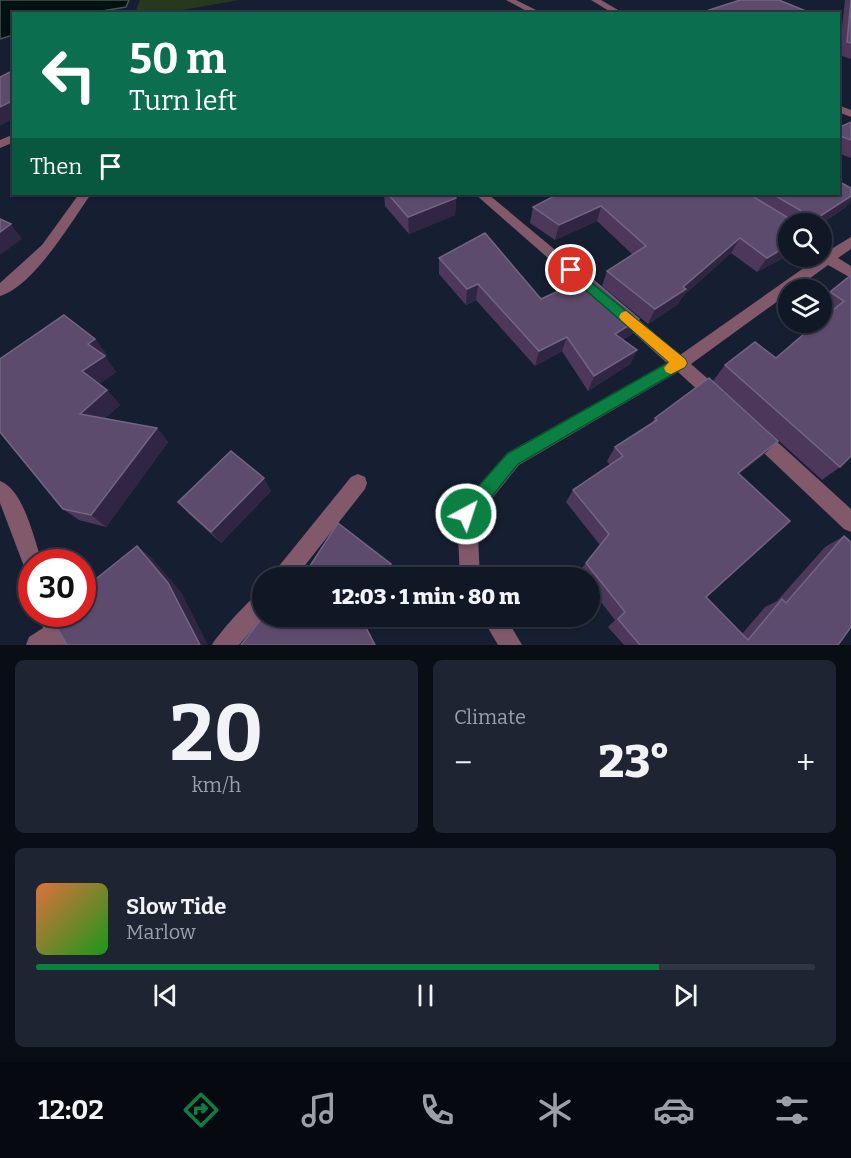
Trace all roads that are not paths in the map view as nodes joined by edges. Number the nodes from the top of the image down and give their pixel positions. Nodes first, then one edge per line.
1 (510, 0) edge
2 (595, 0) edge
3 (536, 12) edge
4 (617, 12) edge
5 (84, 195) edge
6 (482, 195) edge
7 (851, 242) edge
8 (832, 252) edge
9 (832, 261) edge
10 (810, 267) edge
11 (851, 273) edge
12 (0, 291) edge
13 (680, 363) junction
14 (731, 411) edge
15 (748, 427) edge
16 (358, 483) dead end
17 (0, 490) edge
18 (851, 522) edge
19 (27, 549) edge
20 (291, 567) edge
21 (469, 567) edge
22 (252, 615) edge
23 (499, 627) edge
24 (54, 630) edge
25 (37, 645) edge
26 (223, 645) edge
27 (511, 645) edge

1 - 3 street
2 - 4 street
5 - 12 street
6 - 13 street
7 - 8 street
9 - 11 street
10 - 13 street
13 - 14 street
13 - 21 street
15 - 18 street
16 - 20 street
17 - 19 street
22 - 26 street
23 - 27 street
24 - 25 street

